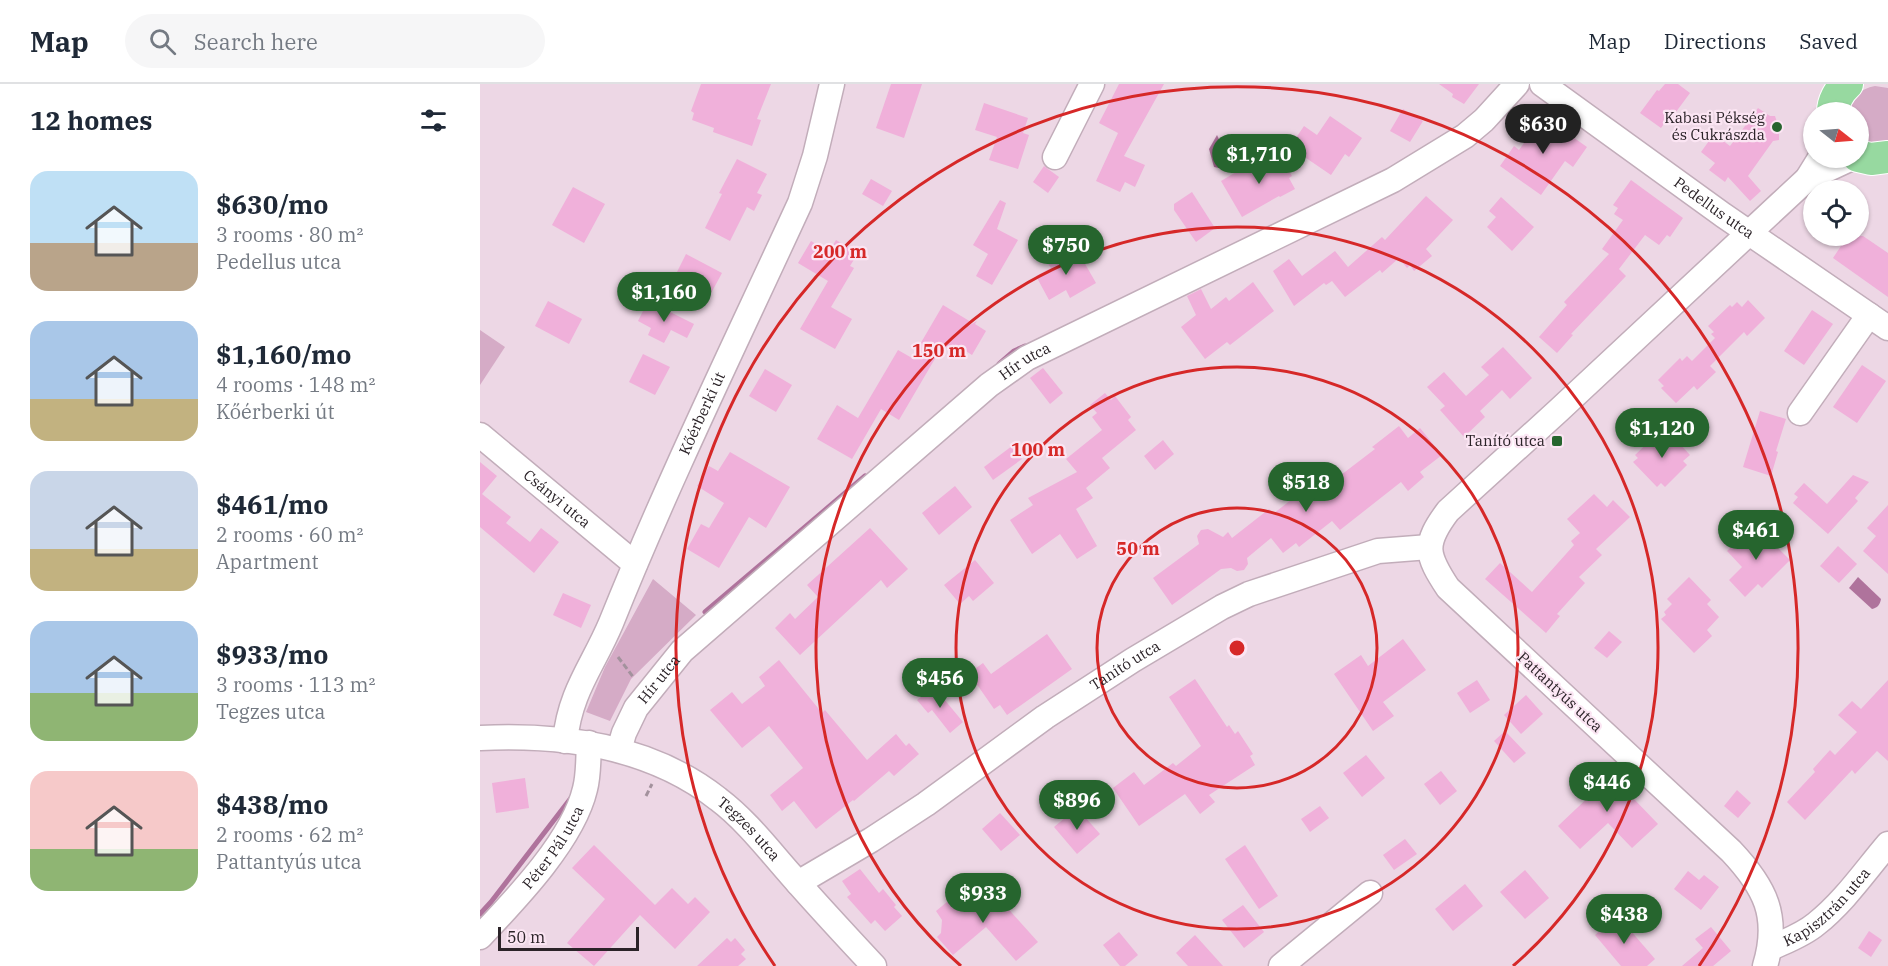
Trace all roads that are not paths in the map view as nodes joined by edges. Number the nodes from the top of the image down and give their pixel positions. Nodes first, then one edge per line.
1 (832, 84) edge
2 (1092, 84) edge
3 (1516, 84) edge
4 (1542, 84) edge
5 (1055, 157) dead end
6 (1888, 157) edge
7 (1869, 159) edge
8 (1814, 168) edge
9 (1831, 168) edge
10 (1807, 179) junction
11 (1779, 205) junction
12 (1723, 215) junction
13 (1750, 233) junction
14 (1878, 322) edge
15 (1800, 413) dead end
16 (480, 435) edge
17 (1429, 547) junction
18 (635, 564) junction
19 (480, 738) edge
20 (565, 741) junction
21 (589, 743) junction
22 (619, 750) junction
23 (1888, 844) edge
24 (798, 883) junction
25 (1370, 893) dead end
26 (480, 937) edge
27 (1768, 957) edge
28 (874, 966) edge
29 (1281, 966) edge

1 - 18 street, Kőérberki út
2 - 5 street
3 - 22 street, Hír utca
4 - 12 street, Pedellus utca
6 - 7 main road
8 - 10 street
9 - 10 street
10 - 11 street
11 - 12 street
11 - 13 street
12 - 13 street, Pedellus utca
13 - 14 street, Pedellus utca
13 - 17 street
14 - 15 street
16 - 18 street, Csányi utca
17 - 24 street, Tanító utca
17 - 27 street, Pattantyús utca
18 - 20 street, Kőérberki út
19 - 20 street, Tegzes utca
20 - 21 street, Tegzes utca
21 - 22 street, Tegzes utca
21 - 26 street, Péter Pál utca
22 - 24 street, Tegzes utca
23 - 27 street, Kapisztrán utca
24 - 28 street, Tegzes utca
25 - 29 street

